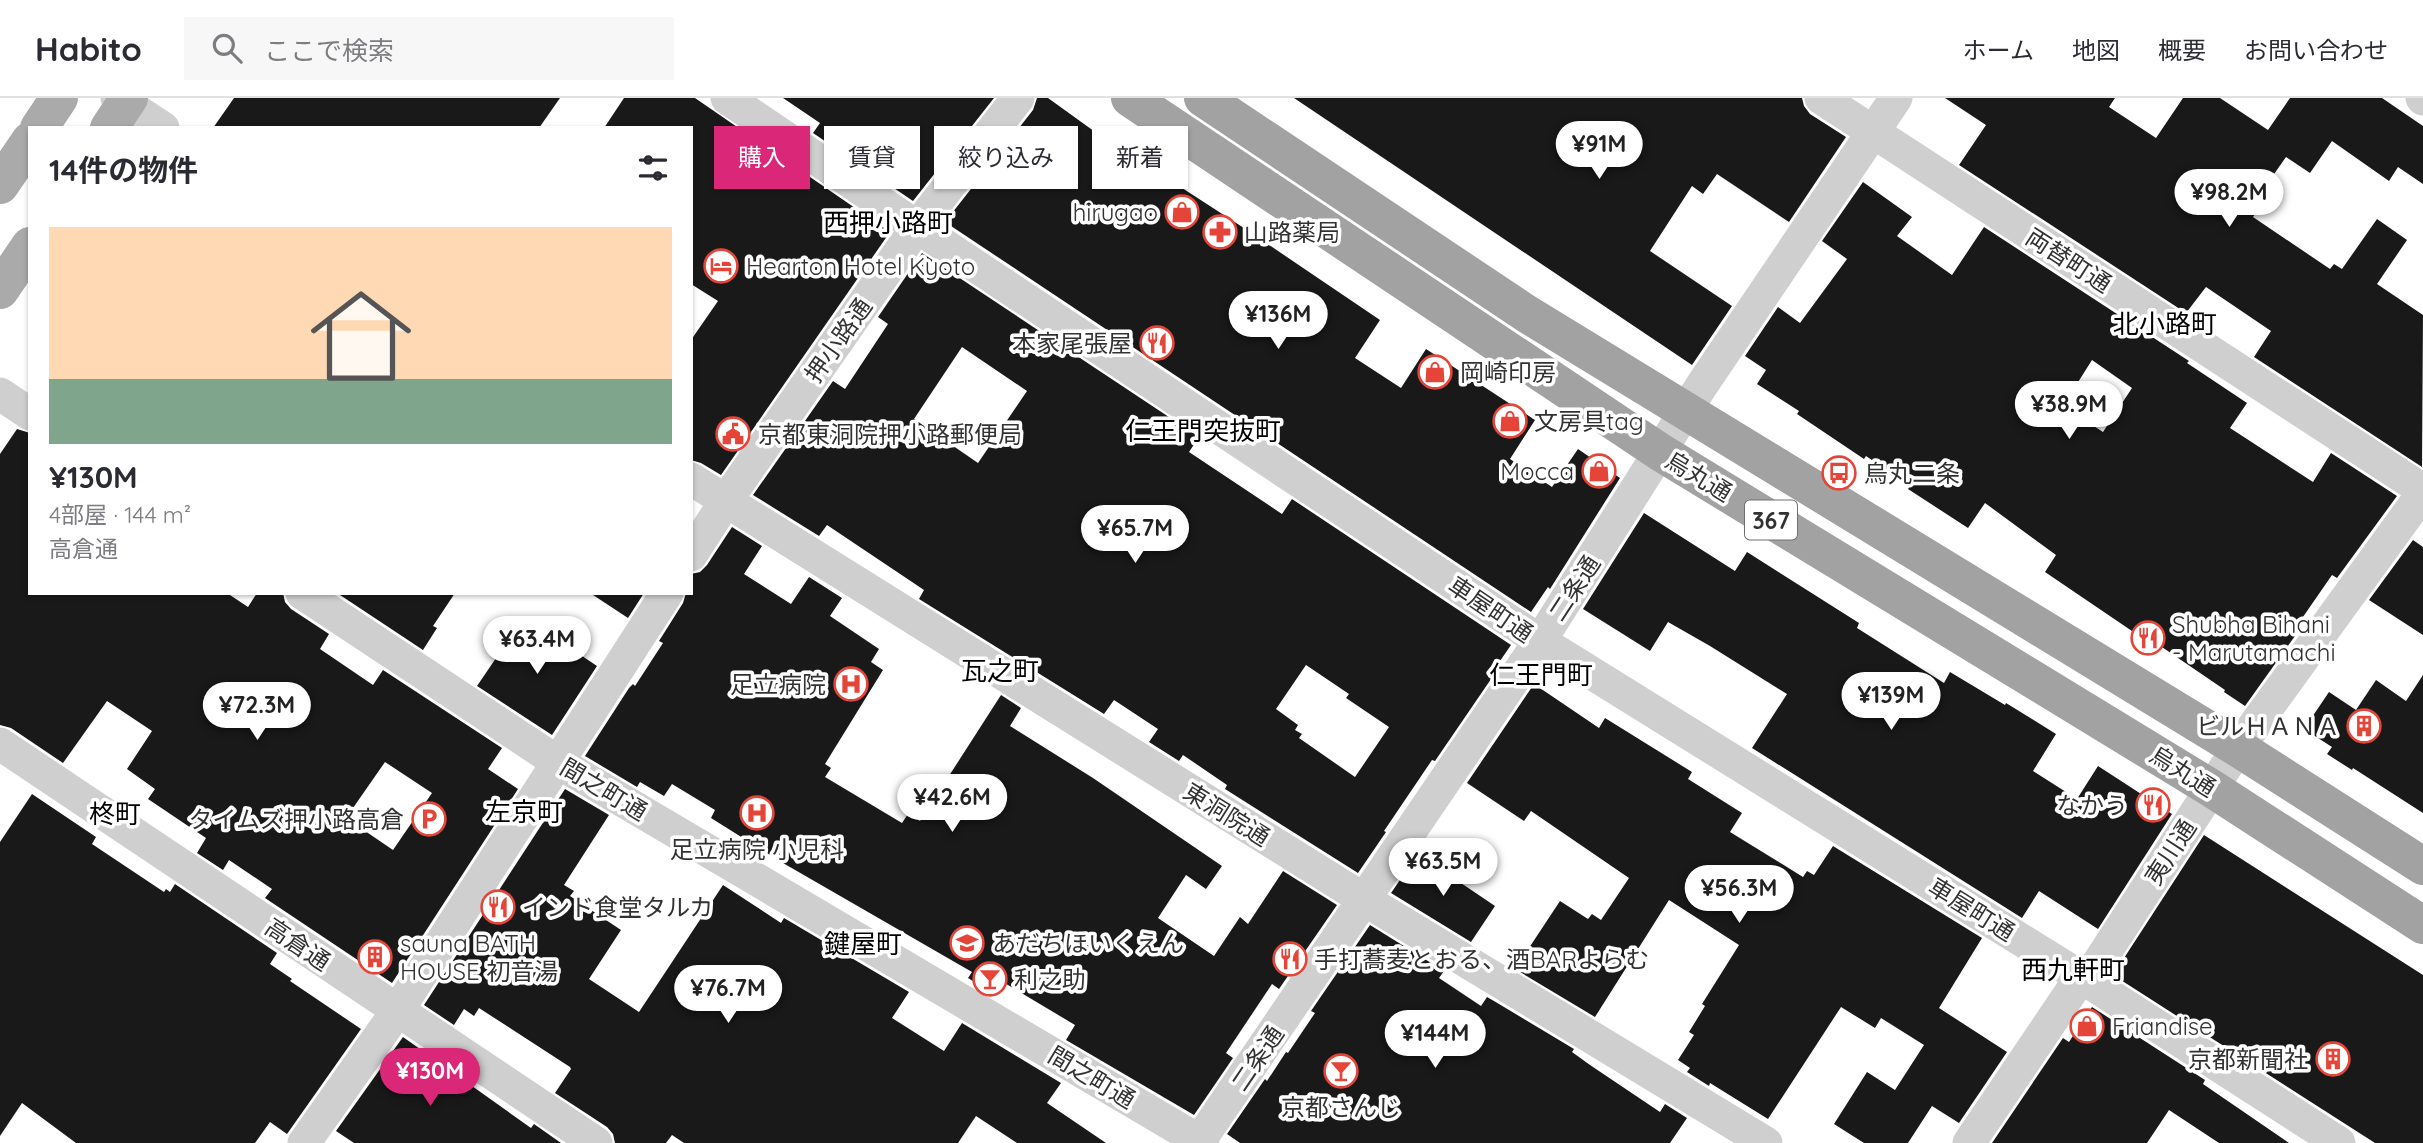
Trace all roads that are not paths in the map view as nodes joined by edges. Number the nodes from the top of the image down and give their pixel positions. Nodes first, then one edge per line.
1 (59, 98) edge
2 (727, 98) edge
3 (1018, 98) edge
4 (1130, 98) edge
5 (1203, 98) edge
6 (1821, 98) edge
7 (1896, 98) edge
8 (120, 107) edge
9 (40, 126) edge
10 (159, 126) edge
11 (1873, 134) junction
12 (28, 144) edge
13 (0, 185) edge
14 (917, 228) junction
15 (28, 249) edge
16 (0, 290) edge
17 (0, 394) edge
18 (1686, 410) junction
19 (28, 413) edge
20 (1660, 452) junction
21 (693, 480) edge
22 (2423, 492) edge
23 (725, 502) junction
24 (693, 552) edge
25 (305, 595) edge
26 (666, 595) edge
27 (1540, 641) junction
28 (0, 744) edge
29 (2238, 748) junction
30 (559, 763) junction
31 (2211, 788) junction
32 (2423, 866) edge
33 (1365, 900) junction
34 (2423, 925) edge
35 (2081, 977) junction
36 (398, 1010) junction
37 (1200, 1142) edge
38 (304, 1143) edge
39 (596, 1143) edge
40 (1766, 1143) edge
41 (1969, 1143) edge
42 (2339, 1143) edge

1 - 9 main road
2 - 14 street, 車屋町通
3 - 14 street, 押小路通
4 - 20 highway, 烏丸通 / 367
5 - 18 highway, 烏丸通 / 367
6 - 11 street, 両替町通
7 - 11 street, 二条通
8 - 10 street
11 - 18 street, 二条通
11 - 22 street, 両替町通
12 - 13 main road
14 - 23 street, 押小路通
14 - 27 street, 車屋町通
15 - 16 main road
17 - 19 street
18 - 20 street, 二条通
18 - 29 highway, 烏丸通 / 367
20 - 27 street, 二条通
20 - 31 highway, 烏丸通 / 367
21 - 23 street, 東洞院通
22 - 29 street, 夷川通
23 - 24 street, 押小路通
23 - 33 street, 東洞院通
25 - 30 street, 間之町通
26 - 30 street
27 - 33 street, 二条通
27 - 35 street, 車屋町通
28 - 36 street, 高倉通
29 - 31 street, 夷川通
29 - 32 highway, 烏丸通 / 367
30 - 36 street
30 - 37 street, 間之町通
31 - 34 highway, 烏丸通 / 367
31 - 35 street, 夷川通
33 - 37 street, 二条通
33 - 40 street, 東洞院通
35 - 41 street, 夷川通
35 - 42 street, 車屋町通
36 - 38 street
36 - 39 street, 高倉通

